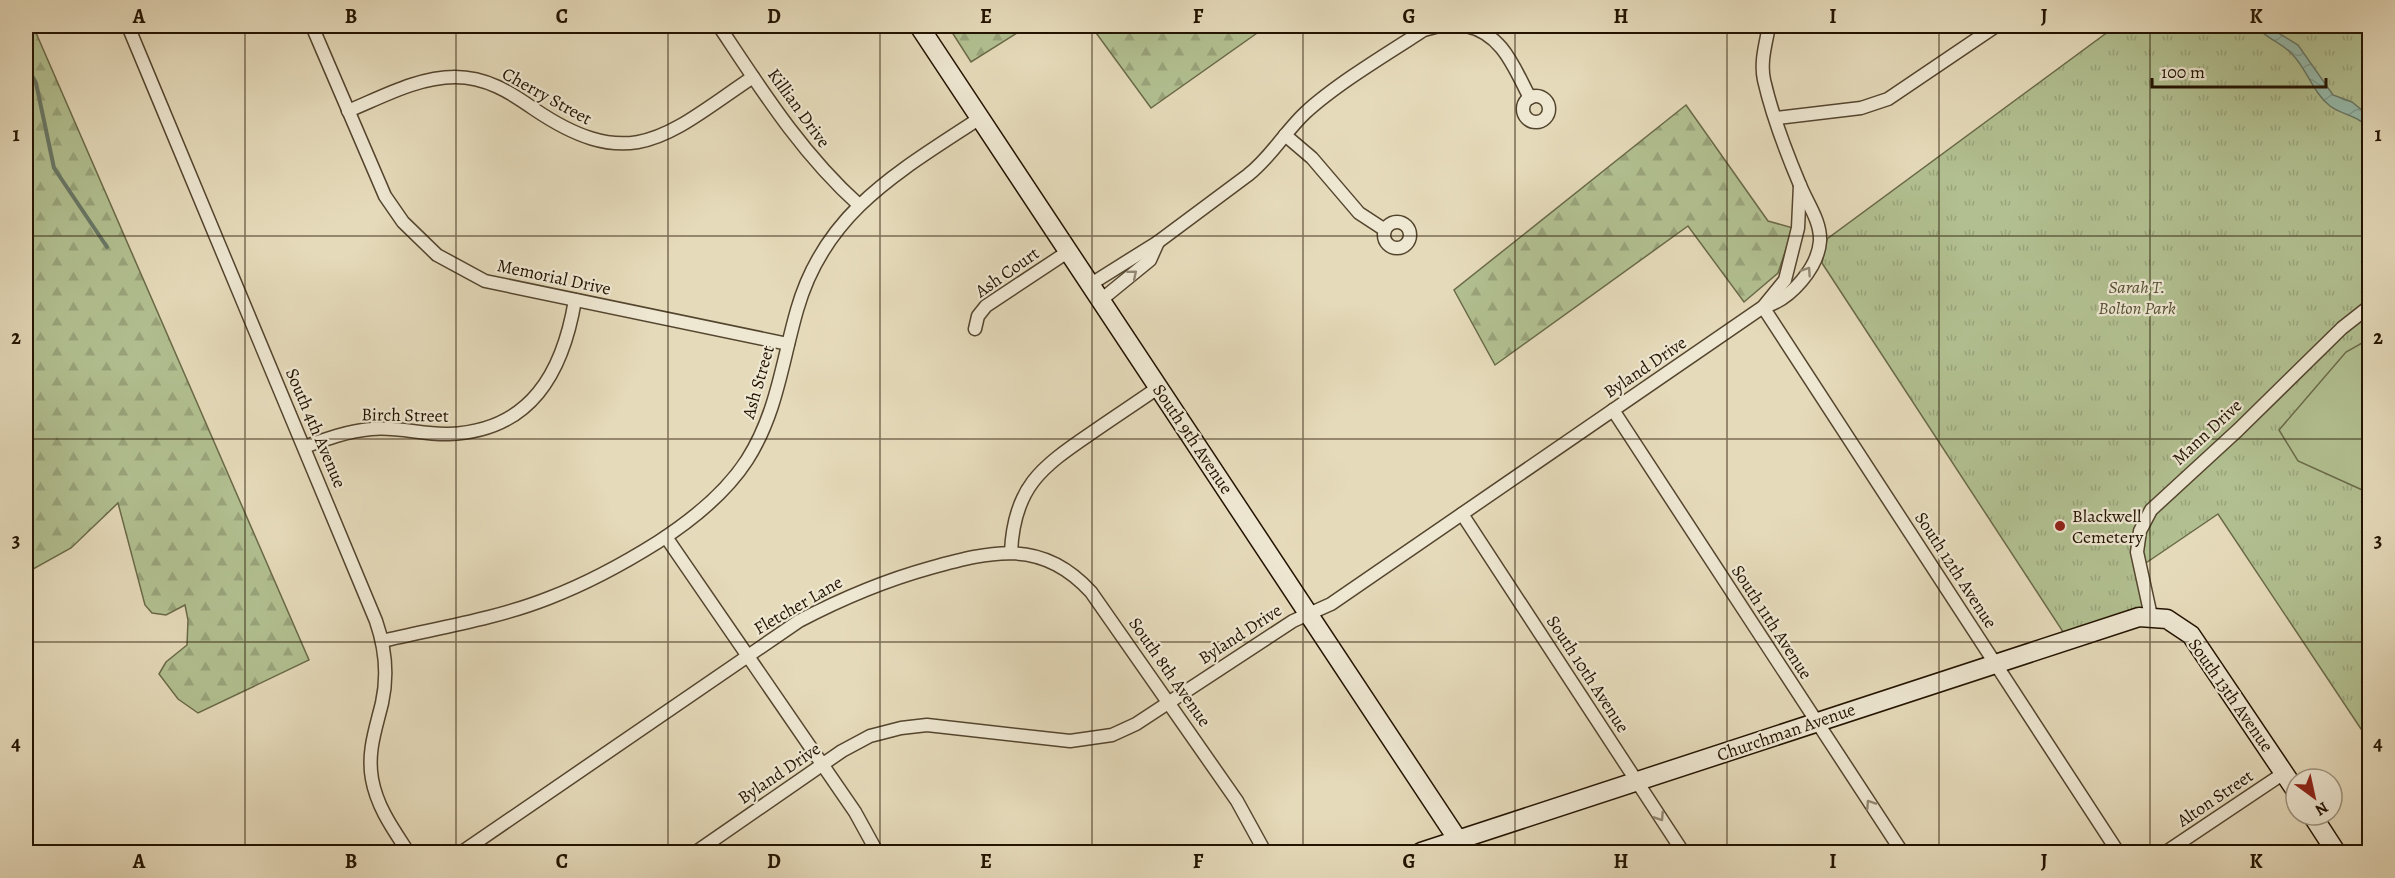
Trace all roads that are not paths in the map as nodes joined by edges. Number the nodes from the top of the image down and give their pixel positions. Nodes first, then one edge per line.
1 (128, 26) edge
2 (312, 26) edge
3 (719, 26) edge
4 (919, 26) edge
5 (1439, 26) edge
6 (1466, 26) edge
7 (1700, 26) edge
8 (1709, 26) edge
9 (1769, 26) edge
10 (1996, 26) edge
11 (753, 77) junction
12 (1530, 98) dead end
13 (348, 111) junction
14 (980, 118) junction
15 (1777, 118) junction
16 (1285, 135) junction
17 (1800, 185) junction
18 (859, 205) junction
19 (1385, 230) dead end
20 (1158, 242) junction
21 (1069, 251) junction
22 (1091, 284) junction
23 (575, 300) junction
24 (1101, 300) junction
25 (2370, 306) edge
26 (1763, 307) junction
27 (975, 329) dead end
28 (788, 344) junction
29 (1159, 387) junction
30 (1613, 410) junction
31 (304, 447) junction
32 (1462, 514) junction
33 (666, 537) junction
34 (1011, 552) junction
35 (1309, 614) junction
36 (2151, 616) junction
37 (382, 641) junction
38 (748, 655) junction
39 (1994, 663) junction
40 (1169, 703) junction
41 (1816, 721) junction
42 (823, 764) junction
43 (2284, 773) joint
44 (1637, 782) junction
45 (2320, 827) edge
46 (1462, 846) edge
47 (408, 852) edge
48 (462, 852) edge
49 (696, 852) edge
50 (877, 852) edge
51 (1265, 852) edge
52 (1421, 852) edge
53 (1683, 852) edge
54 (1902, 852) edge
55 (2118, 852) edge
56 (2166, 852) edge
57 (2336, 852) edge

1 - 31 street, South 4th Avenue
2 - 13 street, Memorial Drive
3 - 11 street, Killian Drive
4 - 14 street, South 9th Avenue
5 - 16 street
6 - 12 street
7 - 8 street
9 - 15 street
10 - 15 street
11 - 13 street, Cherry Street
11 - 18 street, Killian Drive
13 - 23 street, Memorial Drive
14 - 18 street, Ash Street
14 - 21 street, South 9th Avenue
15 - 17 street
16 - 19 street
16 - 20 street
17 - 26 street
26 -> 17 street
18 - 28 street, Ash Street
20 - 22 street
24 -> 20 street
21 - 22 street, South 9th Avenue
21 - 27 street, Ash Court
22 - 24 street, South 9th Avenue
23 - 28 street, Memorial Drive
23 - 31 street, Birch Street
24 - 29 street, South 9th Avenue
25 - 36 street, Mann Drive
26 - 30 street, Byland Drive
26 - 39 street, South 12th Avenue
28 - 33 street, Ash Street
29 - 34 street
29 - 35 street, South 9th Avenue
30 - 32 street, Byland Drive
30 - 41 street, South 11th Avenue
31 - 37 street, South 4th Avenue
32 - 35 street, Byland Drive
32 - 44 street, South 10th Avenue
33 - 37 street, Ash Street
33 - 38 street
34 - 38 street, Fletcher Lane
34 - 40 street, South 8th Avenue
35 - 40 street, Byland Drive
35 - 46 street, South 9th Avenue
36 - 39 street, Churchman Avenue
36 - 43 street, South 13th Avenue
37 - 47 street, South 4th Avenue
38 - 42 street
38 - 48 street, Fletcher Lane
39 - 41 street, Churchman Avenue
39 - 55 street, South 12th Avenue
40 - 42 street, Byland Drive
40 - 51 street, South 8th Avenue
41 - 44 street, Churchman Avenue
54 -> 41 street, South 11th Avenue
42 - 49 street, Byland Drive
42 - 50 street
43 - 56 street, Alton Street
44 - 46 street, Churchman Avenue
44 -> 53 street, South 10th Avenue
45 - 57 street
46 - 52 street, Churchman Avenue

